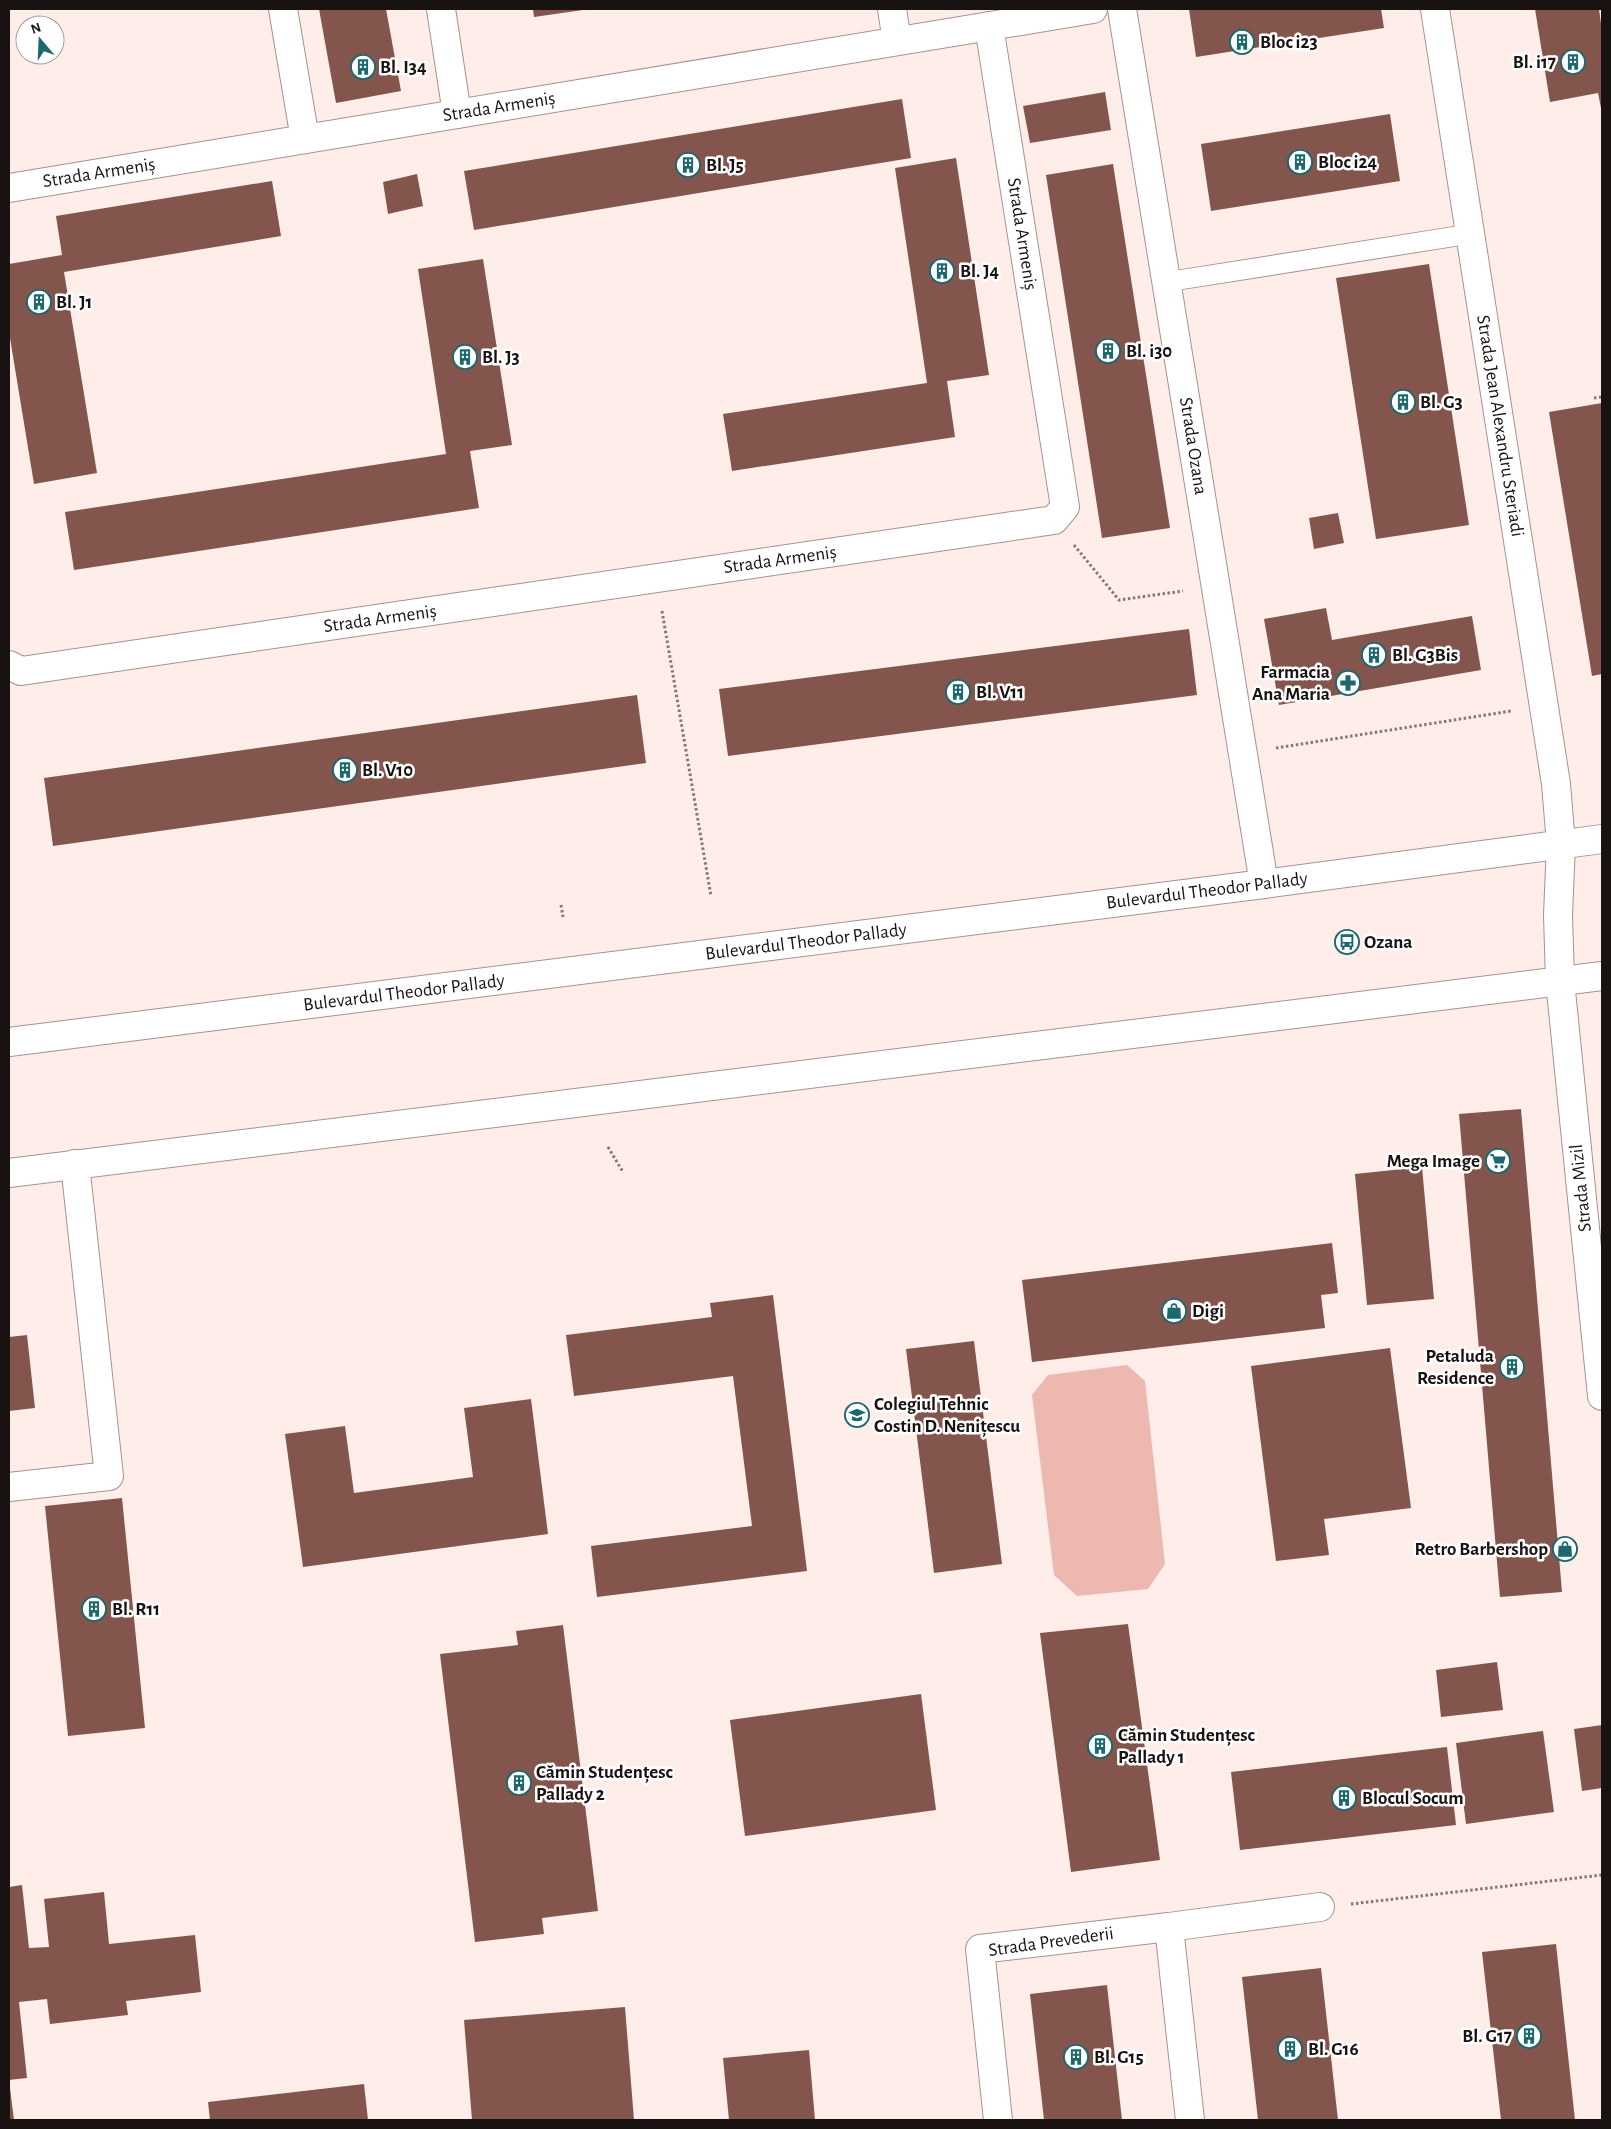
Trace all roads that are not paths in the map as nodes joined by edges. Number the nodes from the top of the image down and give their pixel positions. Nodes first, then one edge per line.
1 (283, 9) edge
2 (441, 9) edge
3 (892, 9) edge
4 (1093, 9) edge
5 (1122, 9) edge
6 (1435, 9) edge
7 (989, 26) junction
8 (897, 41) junction
9 (458, 114) junction
10 (305, 139) junction
11 (9, 188) edge
12 (1470, 234) junction
13 (1166, 282) junction
14 (9, 665) edge
15 (1602, 839) edge
16 (1561, 844) junction
17 (1264, 884) junction
18 (1602, 976) edge
19 (1560, 980) junction
20 (9, 1042) edge
21 (75, 1164) junction
22 (9, 1173) edge
23 (1602, 1396) edge
24 (9, 1487) edge
25 (1320, 1907) road end
26 (1169, 1927) junction
27 (998, 2120) edge
28 (1190, 2120) edge

1 - 10 street
2 - 9 street
3 - 8 street
4 - 7 street, Strada Armeniș
5 - 13 street, Strada Ozana
6 - 12 street, Strada Jean Alexandru Steriadi
7 - 8 street, Strada Armeniș
7 - 14 street, Strada Armeniș
8 - 9 street, Strada Armeniș
9 - 10 street, Strada Armeniș
10 - 11 street, Strada Armeniș
12 - 13 lane
12 - 16 street, Strada Jean Alexandru Steriadi
13 - 17 street, Strada Ozana
15 - 16 street, Bulevardul Theodor Pallady
16 - 17 street, Bulevardul Theodor Pallady
16 - 19 street, Strada Mizil
17 - 20 street, Bulevardul Theodor Pallady
18 - 19 street
19 - 21 street
19 - 23 street, Strada Mizil
21 - 22 street
21 - 24 street
25 - 26 street, Strada Prevederii
26 - 27 street, Strada Prevederii
26 - 28 street

